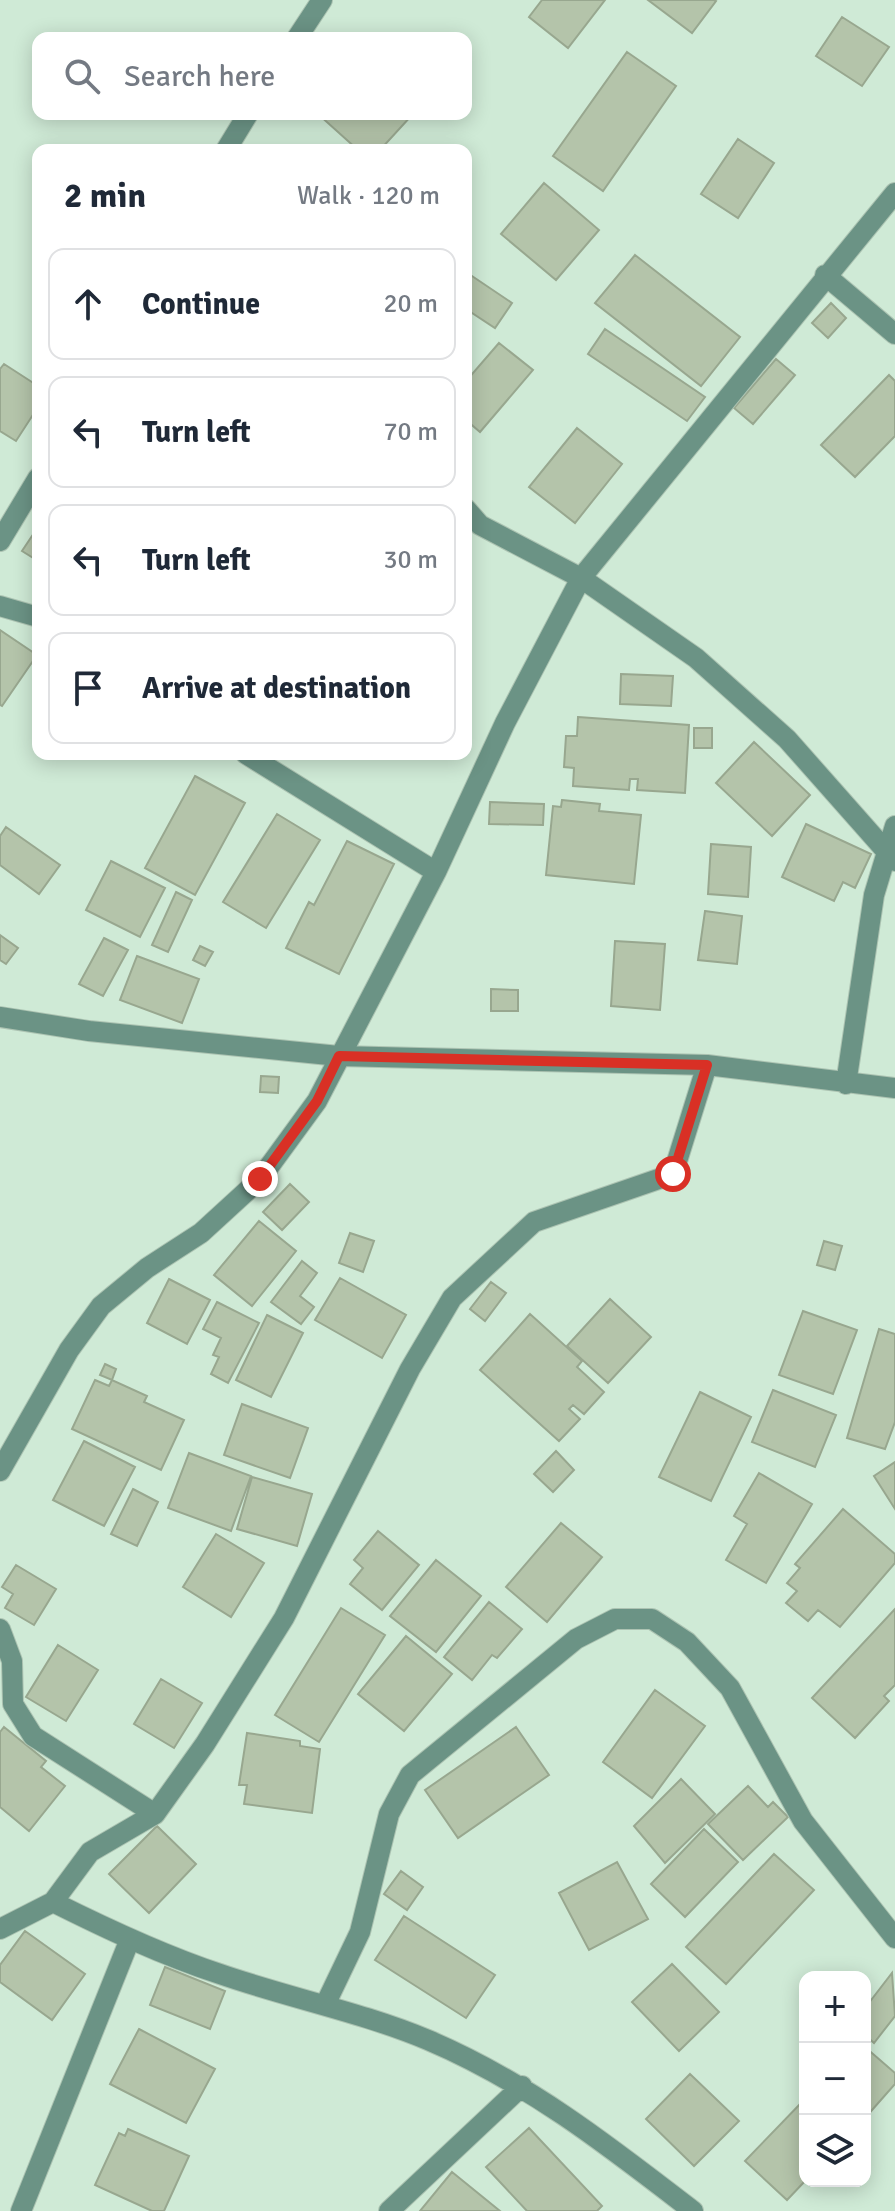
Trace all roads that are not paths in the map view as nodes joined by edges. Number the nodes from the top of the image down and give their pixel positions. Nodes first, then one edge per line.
1 (322, 0) edge
2 (301, 32) edge
3 (244, 120) edge
4 (230, 144) edge
5 (895, 193) edge
6 (825, 275) junction
7 (895, 334) edge
8 (32, 488) edge
9 (472, 516) edge
10 (0, 541) edge
11 (581, 578) junction
12 (0, 606) edge
13 (32, 615) edge
14 (256, 760) edge
15 (895, 826) edge
16 (892, 858) edge
17 (436, 872) junction
18 (0, 1017) edge
19 (339, 1056) junction
20 (707, 1065) junction
21 (846, 1084) junction
22 (895, 1088) edge
23 (0, 1471) edge
24 (0, 1629) edge
25 (155, 1814) junction
26 (53, 1902) junction
27 (891, 1928) edge
28 (0, 1929) edge
29 (130, 1939) junction
30 (325, 2005) junction
31 (522, 2086) junction
32 (21, 2211) edge
33 (389, 2211) edge
34 (693, 2211) edge

1 - 2 street
3 - 4 street
5 - 6 street
6 - 7 street
6 - 11 street
8 - 10 street
9 - 11 street
11 - 16 street
11 - 17 street
12 - 13 street
14 - 17 street
15 - 16 street
16 - 21 street
17 - 19 street
18 - 19 street
19 - 20 street
19 - 23 street
20 - 21 street
20 - 25 street
21 - 22 street
24 - 25 street
25 - 26 street
26 - 28 street
26 - 29 street
27 - 30 street
29 - 30 street
29 - 32 street
30 - 31 street
31 - 33 street
31 - 34 street

